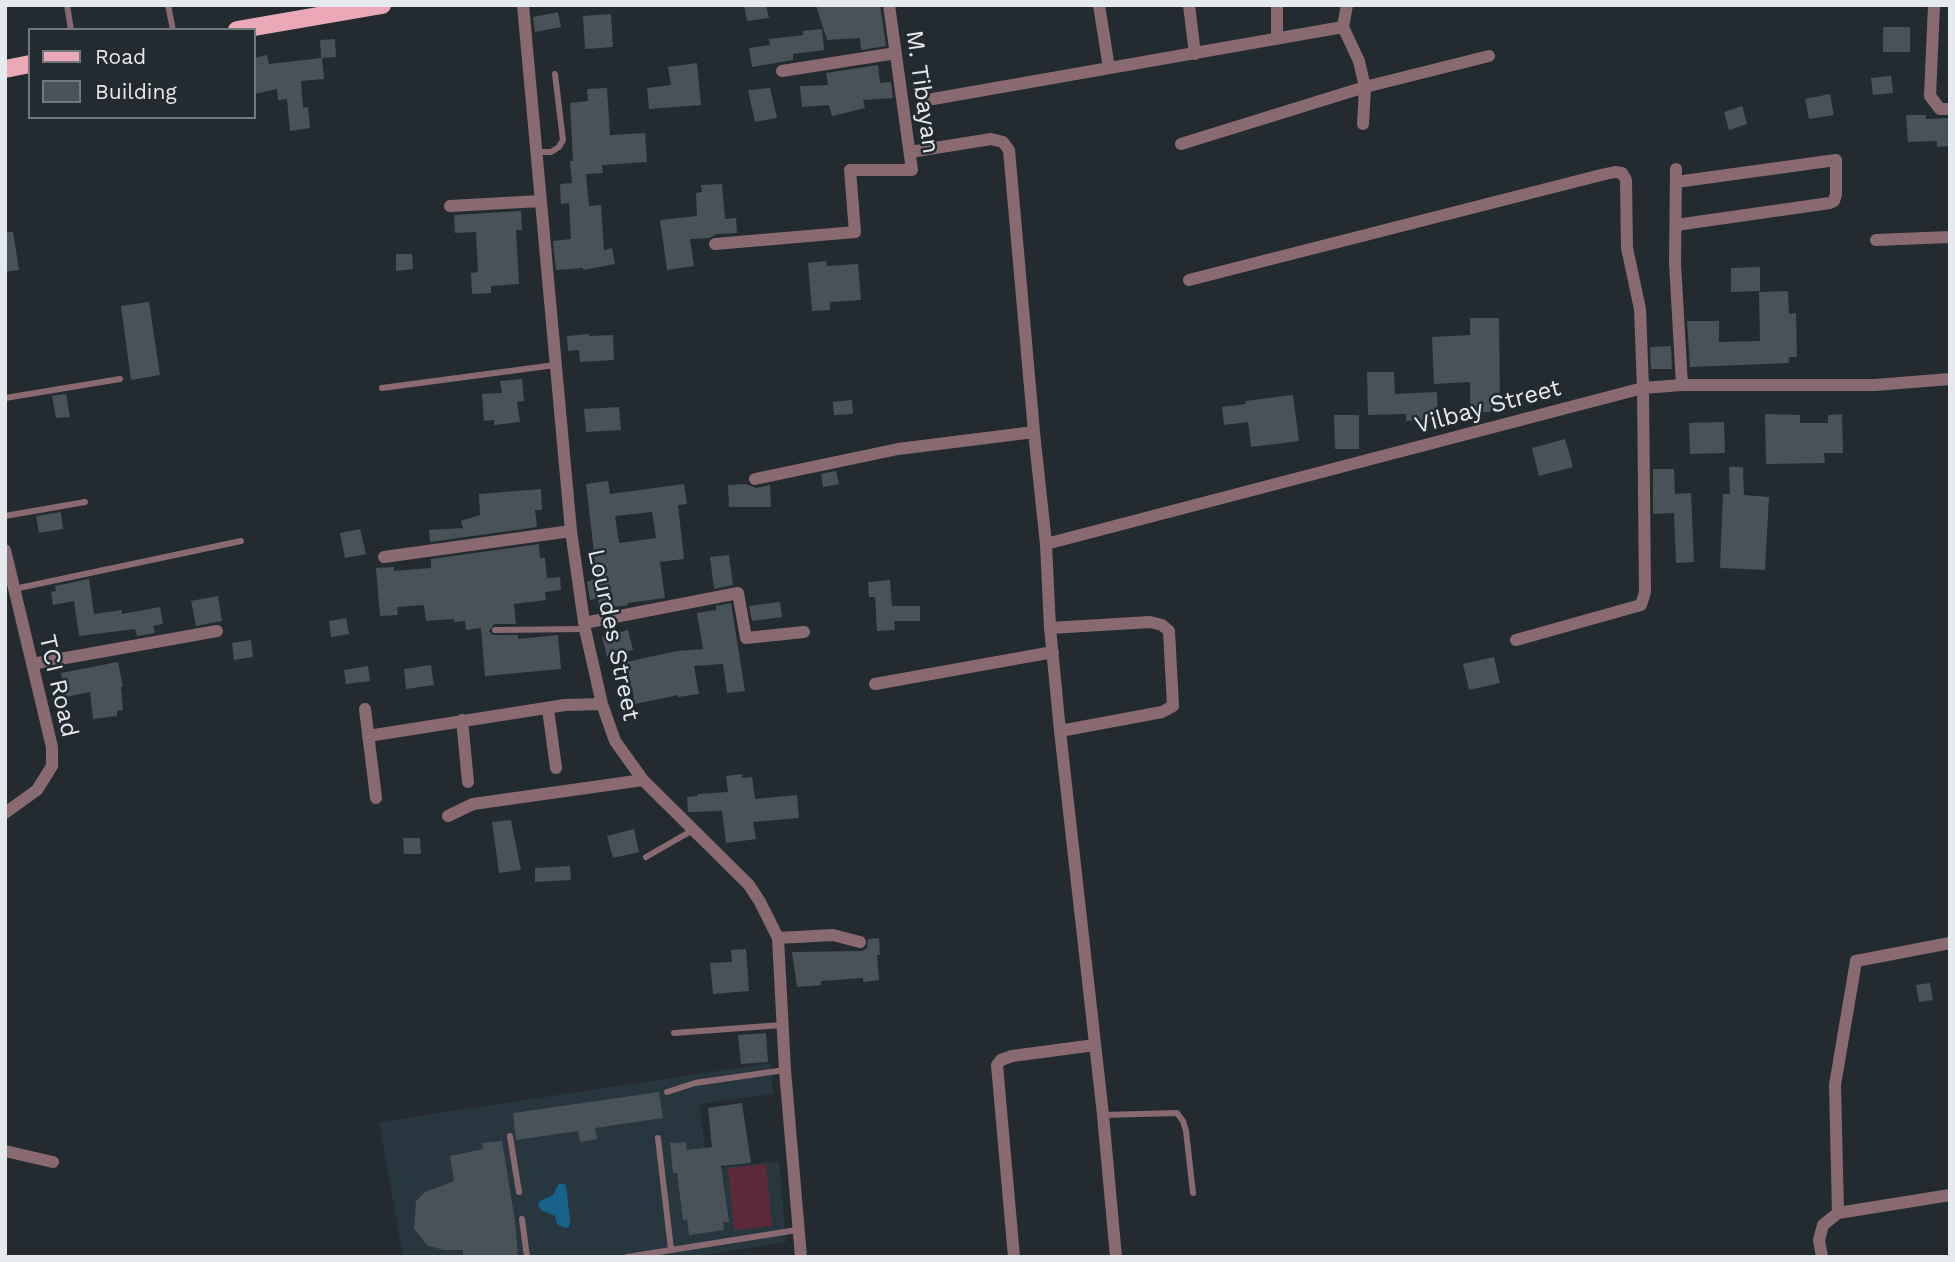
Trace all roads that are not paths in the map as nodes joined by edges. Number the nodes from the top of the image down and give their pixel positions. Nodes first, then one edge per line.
1 (66, 5) edge
2 (168, 5) edge
3 (382, 5) edge
4 (523, 5) edge
5 (889, 5) edge
6 (1098, 5) edge
7 (1189, 5) edge
8 (1277, 5) edge
9 (1347, 5) edge
10 (1934, 5) edge
11 (1343, 27) junction
12 (71, 28) edge
13 (173, 28) edge
14 (249, 28) edge
15 (1277, 39) junction
16 (896, 53) junction
17 (1195, 54) junction
18 (1489, 56) dead end
19 (28, 64) edge
20 (1109, 68) junction
21 (5, 69) edge
22 (782, 71) dead end
23 (555, 74) dead end
24 (1365, 87) junction
25 (933, 99) dead end
26 (1950, 109) edge
27 (1363, 124) dead end
28 (1181, 144) dead end
29 (536, 152) junction
30 (910, 152) junction
31 (540, 201) junction
32 (450, 206) dead end
33 (1676, 225) junction
34 (1950, 237) edge
35 (1876, 240) dead end
36 (715, 244) dead end
37 (1189, 280) dead end
38 (555, 365) junction
39 (120, 379) dead end
40 (1950, 379) edge
41 (1682, 385) junction
42 (382, 388) dead end
43 (1643, 388) junction
44 (5, 398) edge
45 (1034, 432) junction
46 (755, 479) dead end
47 (85, 502) dead end
48 (5, 516) edge
49 (570, 531) junction
50 (241, 541) dead end
51 (1046, 544) junction
52 (5, 550) edge
53 (384, 557) dead end
54 (14, 589) junction
55 (585, 626) junction
56 (1050, 628) junction
57 (495, 630) dead end
58 (217, 631) dead end
59 (804, 632) dead end
60 (1516, 640) dead end
61 (1053, 652) junction
62 (32, 664) junction
63 (875, 684) dead end
64 (603, 704) junction
65 (365, 709) dead end
66 (548, 709) junction
67 (461, 720) junction
68 (1060, 731) junction
69 (368, 736) junction
70 (556, 768) dead end
71 (643, 780) junction
72 (468, 782) dead end
73 (376, 798) dead end
74 (5, 813) edge
75 (449, 816) dead end
76 (694, 830) junction
77 (646, 857) dead end
78 (778, 938) junction
79 (860, 942) dead end
80 (1950, 943) edge
81 (782, 1025) junction
82 (674, 1033) dead end
83 (1095, 1045) junction
84 (785, 1070) junction
85 (667, 1092) dead end
86 (1102, 1115) junction
87 (510, 1136) dead end
88 (658, 1138) dead end
89 (5, 1151) edge
90 (53, 1162) dead end
91 (519, 1192) dead end
92 (1193, 1193) dead end
93 (1950, 1195) edge
94 (1839, 1213) junction
95 (522, 1219) dead end
96 (797, 1230) junction
97 (671, 1249) junction
98 (527, 1257) edge
99 (626, 1257) edge
100 (801, 1257) edge
101 (1014, 1257) edge
102 (1116, 1257) edge
103 (1822, 1257) edge

1 - 12 lane
2 - 13 lane
3 - 14 main road
4 - 29 street, Lourdes Street
5 - 16 street, M. Tibayan
6 - 20 street
7 - 17 street
8 - 15 street
9 - 11 street
10 - 26 street
11 - 15 street
11 - 24 street
15 - 17 street
16 - 22 street
16 - 30 street, M. Tibayan
17 - 20 street
18 - 24 street
19 - 21 main road
20 - 25 street
23 - 29 lane
24 - 27 street
24 - 28 street
29 - 31 street, Lourdes Street
30 - 36 street, M. Tibayan
30 - 45 street
31 - 32 street
31 - 38 street, Lourdes Street
33 - 33 street
33 - 41 street
34 - 35 street
37 - 43 street
38 - 42 lane
38 - 49 street, Lourdes Street
39 - 44 lane
40 - 41 street, Vilbay Street
41 - 43 street, Vilbay Street
43 - 51 street, Vilbay Street
43 - 60 street
45 - 46 street
45 - 51 street
47 - 48 lane
49 - 53 street
49 - 55 street, Lourdes Street
50 - 54 lane
51 - 56 street
52 - 54 street, TCI Road
54 - 62 street, TCI Road
55 - 57 lane
55 - 59 street
55 - 64 street, Lourdes Street
56 - 61 street
56 - 68 street
58 - 62 street
61 - 63 street
61 - 68 street
62 - 74 street, TCI Road
64 - 66 street
64 - 71 street, Lourdes Street
65 - 69 street
66 - 67 street
66 - 70 street
67 - 69 street
67 - 72 street
68 - 83 street
69 - 73 street
71 - 75 street
71 - 76 street, Lourdes Street
76 - 77 lane
76 - 78 street, Lourdes Street
78 - 79 street
78 - 81 street, Lourdes Street
80 - 94 street
81 - 82 lane
81 - 84 street, Lourdes Street
83 - 86 street
83 - 101 street
84 - 85 lane
84 - 96 street, Lourdes Street
86 - 92 lane
86 - 102 street
87 - 91 lane
88 - 97 lane
89 - 90 street
93 - 94 street
94 - 103 street
95 - 98 lane
96 - 97 lane
96 - 100 street, Lourdes Street
97 - 99 lane

